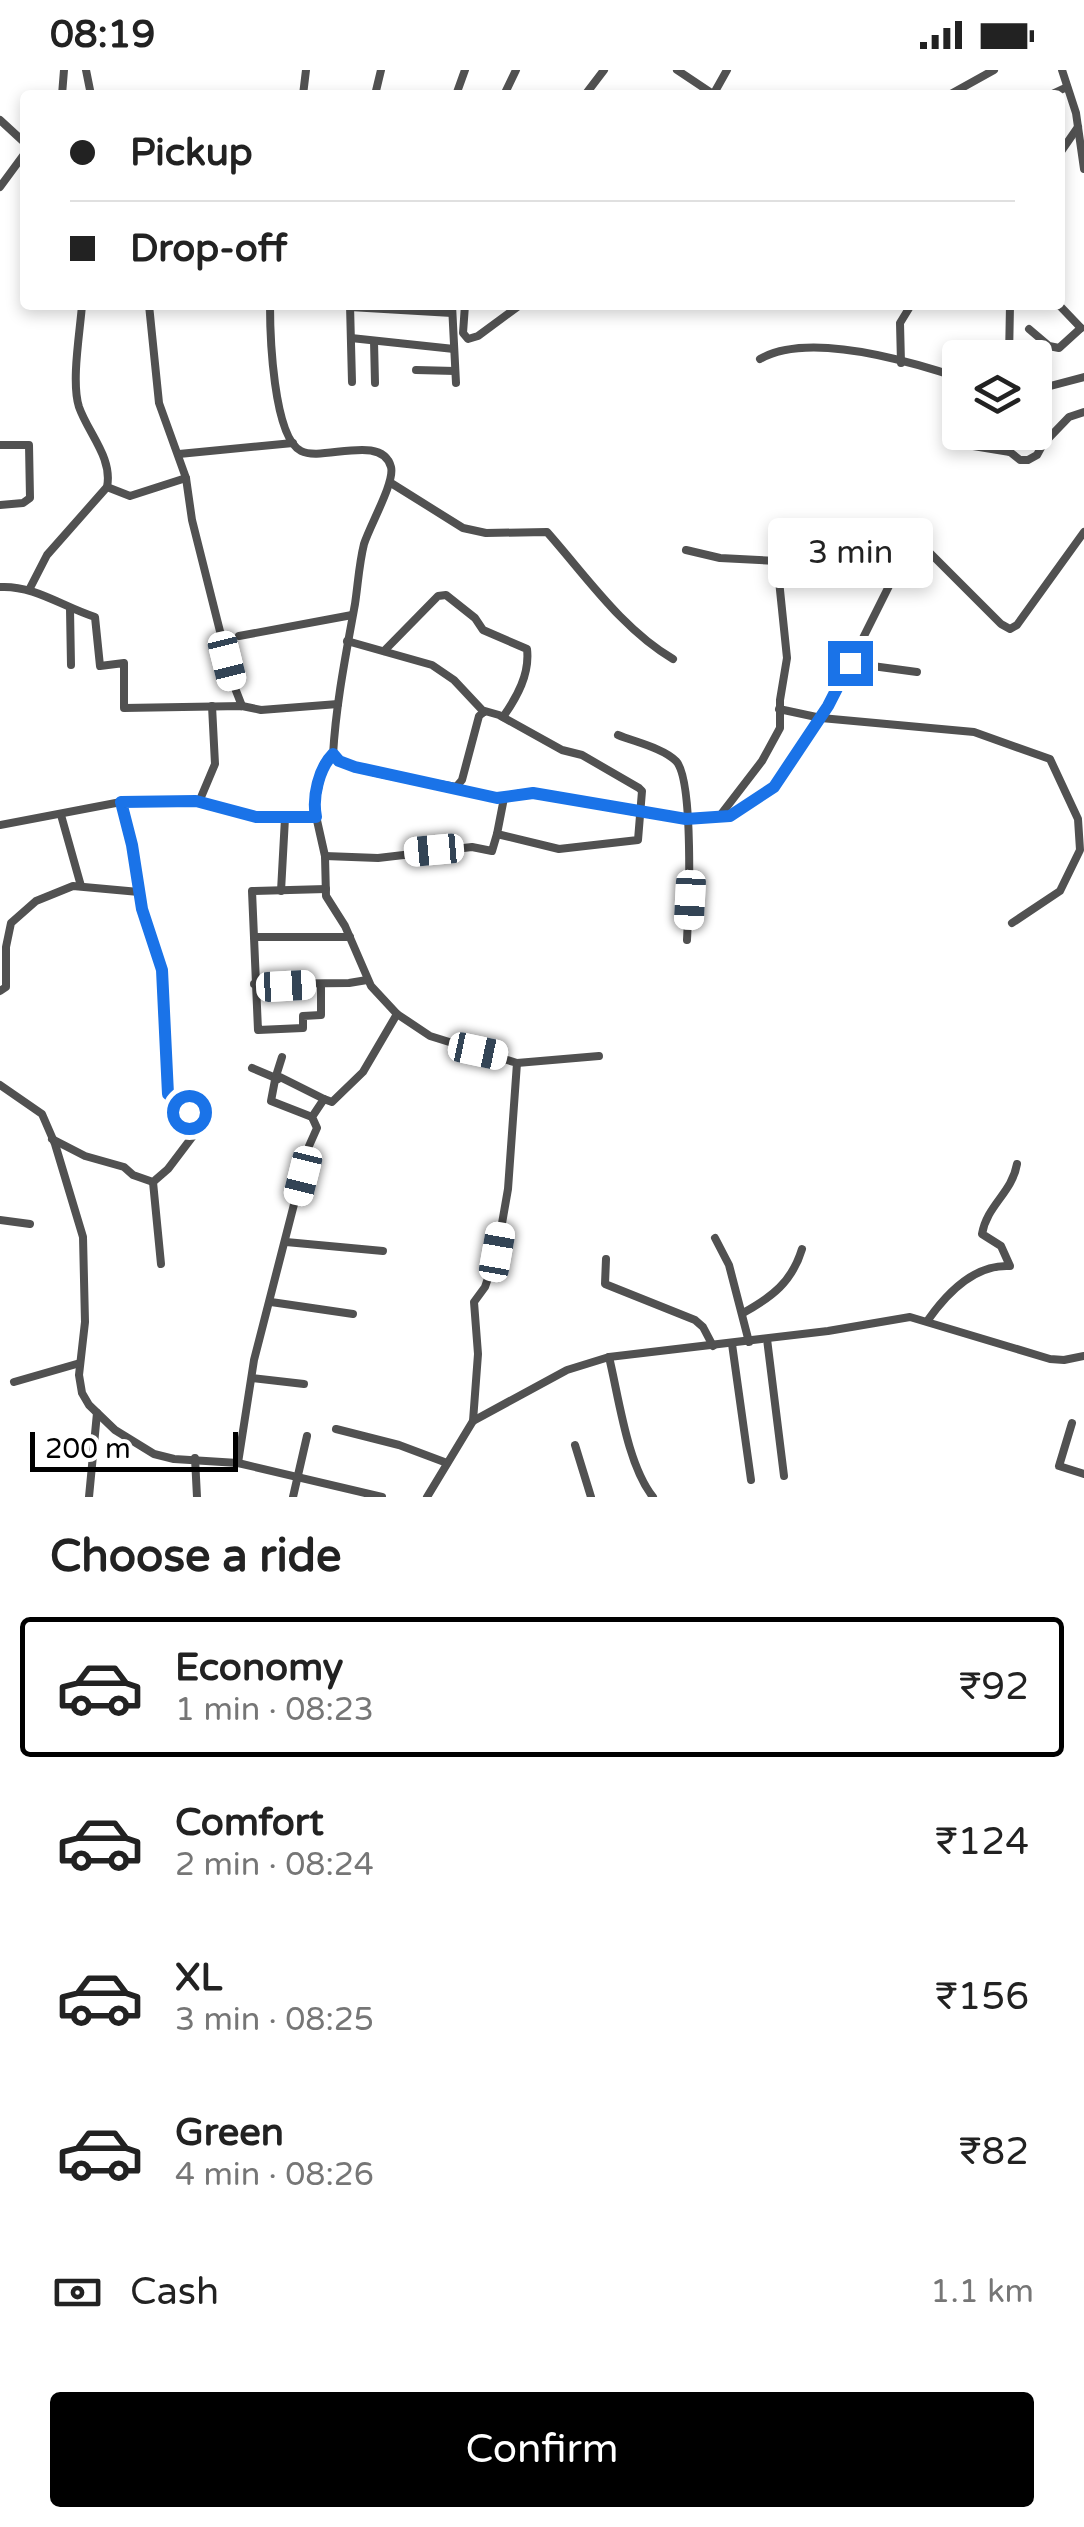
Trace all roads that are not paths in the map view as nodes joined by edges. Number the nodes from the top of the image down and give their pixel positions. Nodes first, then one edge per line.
1 (604, 70) edge
2 (677, 70) edge
3 (994, 70) edge
4 (1062, 70) edge
5 (1067, 87) junction
6 (589, 90) edge
7 (706, 90) edge
8 (958, 90) edge
9 (1061, 90) edge
10 (0, 120) edge
11 (1078, 127) junction
12 (20, 138) edge
13 (1065, 146) edge
14 (20, 161) edge
15 (1084, 169) edge
16 (0, 187) edge
17 (82, 310) edge
18 (150, 310) edge
19 (270, 310) edge
20 (350, 310) edge
21 (452, 310) edge
22 (465, 310) edge
23 (513, 310) edge
24 (908, 310) edge
25 (1010, 310) edge
26 (1064, 310) edge
27 (1029, 329) dead end
28 (1082, 330) edge
29 (351, 338) junction
30 (1009, 340) edge
31 (374, 341) junction
32 (454, 349) junction
33 (760, 360) dead end
34 (901, 363) junction
35 (416, 370) dead end
36 (455, 371) junction
37 (942, 373) edge
38 (1084, 377) edge
39 (352, 382) dead end
40 (375, 383) dead end
41 (456, 383) dead end
42 (1052, 385) edge
43 (1084, 412) edge
44 (293, 442) junction
45 (0, 445) edge
46 (997, 450) edge
47 (1010, 452) joint
48 (179, 454) junction
49 (186, 478) junction
50 (392, 483) junction
51 (107, 487) junction
52 (0, 505) edge
53 (1084, 532) edge
54 (686, 550) dead end
55 (907, 550) junction
56 (777, 562) junction
57 (0, 587) edge
58 (29, 590) junction
59 (70, 609) junction
60 (352, 615) junction
61 (239, 636) dead end
62 (347, 641) junction
63 (384, 651) junction
64 (674, 659) dead end
65 (850, 663) junction
66 (71, 665) dead end
67 (917, 672) dead end
68 (338, 704) junction
69 (212, 706) junction
70 (242, 706) junction
71 (779, 710) junction
72 (484, 712) junction
73 (503, 717) junction
74 (821, 718) junction
75 (618, 736) dead end
76 (333, 754) junction
77 (456, 788) junction
78 (504, 798) junction
79 (121, 802) junction
80 (199, 802) junction
81 (641, 813) junction
82 (62, 815) junction
83 (316, 817) junction
84 (286, 818) junction
85 (719, 818) junction
86 (686, 819) junction
87 (0, 825) edge
88 (497, 834) junction
89 (325, 856) junction
90 (81, 886) junction
91 (326, 890) junction
92 (281, 891) junction
93 (140, 892) junction
94 (1012, 923) dead end
95 (254, 937) junction
96 (350, 937) junction
97 (688, 940) dead end
98 (367, 980) junction
99 (254, 984) junction
100 (321, 984) junction
101 (0, 990) edge
102 (397, 1014) junction
103 (599, 1056) dead end
104 (282, 1057) dead end
105 (517, 1063) junction
106 (252, 1068) dead end
107 (277, 1077) junction
108 (0, 1085) edge
109 (324, 1099) junction
110 (312, 1117) junction
111 (52, 1139) junction
112 (1017, 1164) dead end
113 (152, 1182) junction
114 (0, 1220) edge
115 (30, 1224) dead end
116 (715, 1238) dead end
117 (286, 1242) junction
118 (802, 1250) dead end
119 (384, 1251) dead end
120 (606, 1258) dead end
121 (161, 1264) dead end
122 (271, 1302) junction
123 (743, 1313) junction
124 (353, 1314) dead end
125 (928, 1320) junction
126 (766, 1340) junction
127 (749, 1342) junction
128 (732, 1344) junction
129 (712, 1346) junction
130 (1084, 1356) edge
131 (609, 1357) junction
132 (80, 1363) junction
133 (252, 1378) junction
134 (14, 1382) dead end
135 (304, 1384) dead end
136 (97, 1414) junction
137 (474, 1421) junction
138 (1072, 1423) dead end
139 (336, 1429) dead end
140 (307, 1436) dead end
141 (575, 1445) dead end
142 (194, 1458) junction
143 (238, 1463) junction
144 (447, 1463) junction
145 (297, 1474) junction
146 (1084, 1474) edge
147 (784, 1476) dead end
148 (751, 1480) dead end
149 (89, 1497) edge
150 (197, 1497) edge
151 (293, 1497) edge
152 (382, 1497) edge
153 (427, 1497) edge
154 (591, 1497) edge
155 (652, 1497) edge

1 - 6 street
2 - 7 street
3 - 8 street
4 - 5 street
5 - 9 street
5 - 11 street
10 - 12 street
11 - 13 street
11 - 15 street
14 - 16 street
17 - 51 street
18 - 48 street
19 - 44 street
20 - 29 street
21 - 32 street
22 - 23 street
24 - 34 street
25 - 30 street
26 - 28 street
27 - 28 street
29 - 31 street
29 - 39 street
31 - 32 street
31 - 40 street
32 - 36 street
33 - 34 street
34 - 37 street
35 - 36 street
36 - 41 street
38 - 42 street
43 - 47 street
44 - 48 street
44 - 50 street
45 - 52 street
46 - 47 street
48 - 49 street
49 - 51 street
49 - 70 street
50 - 60 street
50 - 64 street
51 - 58 street
53 - 55 street
54 - 56 street
55 - 56 street
55 - 65 street
56 - 71 street
57 - 58 street
58 - 59 street
59 - 66 street
59 - 69 street
60 - 61 street
60 - 62 street
62 - 63 street
62 - 68 street
63 - 72 street
63 - 73 street
65 - 67 street
65 - 74 street
68 - 70 street
68 - 76 street
69 - 70 street
69 - 80 street
71 - 74 street
71 - 85 street
72 - 73 street
72 - 77 street
73 - 81 street
74 - 85 street
74 - 94 street
75 - 86 street
76 - 77 street
76 - 83 street
77 - 78 street
78 - 81 street
78 - 88 street
79 - 80 street
79 - 82 street
79 - 93 street
80 - 84 street
81 - 86 street
81 - 88 street
82 - 87 street
82 - 90 street
83 - 84 street
83 - 89 street
84 - 92 street
85 - 86 street
86 - 97 street
88 - 89 street
89 - 91 street
90 - 93 street
90 - 101 street
91 - 92 street
91 - 96 street
92 - 95 street
93 - 113 street
95 - 96 street
95 - 99 street
96 - 98 street
98 - 100 street
98 - 102 street
99 - 100 street
99 - 100 street
102 - 105 street
102 - 109 street
103 - 105 street
104 - 107 street
105 - 137 street
106 - 107 street
107 - 109 street
107 - 110 street
108 - 111 street
109 - 110 street
110 - 117 street
111 - 113 street
111 - 132 street
112 - 125 street
113 - 121 street
114 - 115 street
116 - 123 street
117 - 119 street
117 - 122 street
118 - 123 street
120 - 129 street
122 - 124 street
122 - 133 street
123 - 127 street
125 - 126 street
125 - 130 street
126 - 127 street
126 - 147 street
127 - 128 street
128 - 129 street
128 - 148 street
129 - 131 street
131 - 137 street
131 - 155 street
132 - 134 street
132 - 136 street
133 - 135 street
133 - 143 street
136 - 142 street
136 - 149 street
137 - 144 street
138 - 146 street
139 - 144 street
140 - 145 street
141 - 154 street
142 - 143 street
142 - 150 street
143 - 145 street
144 - 153 street
145 - 151 street
145 - 152 street

